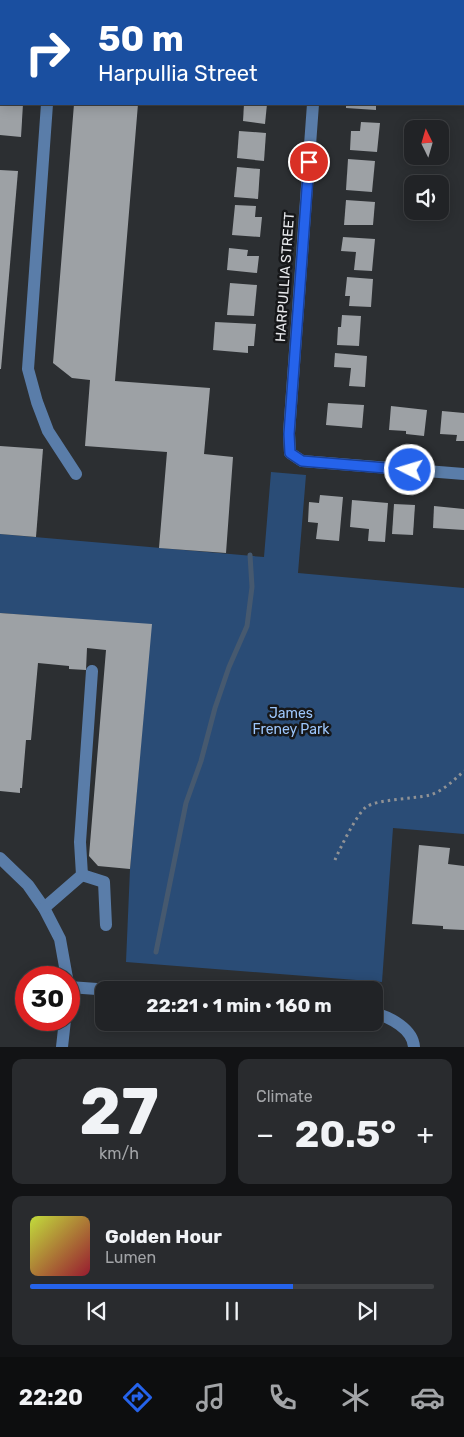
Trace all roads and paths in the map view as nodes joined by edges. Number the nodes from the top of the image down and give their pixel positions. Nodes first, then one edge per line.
1 (47, 105) edge
2 (313, 105) edge
3 (76, 474) dead end
4 (464, 474) edge
5 (92, 671) dead end
6 (464, 771) edge
7 (0, 858) edge
8 (335, 860) dead end
9 (82, 876) junction
10 (44, 908) junction
11 (106, 925) dead end
12 (65, 966) edge
13 (80, 988) edge
14 (95, 989) edge
15 (383, 1016) edge
16 (64, 1031) edge
17 (62, 1047) edge
18 (414, 1047) edge

1 - 3 street
2 - 4 street, HARPULLIA STREET
5 - 9 street
6 - 8 path
7 - 10 street
9 - 10 street
9 - 11 street
10 - 12 street
13 - 14 street
15 - 18 street
16 - 17 street

